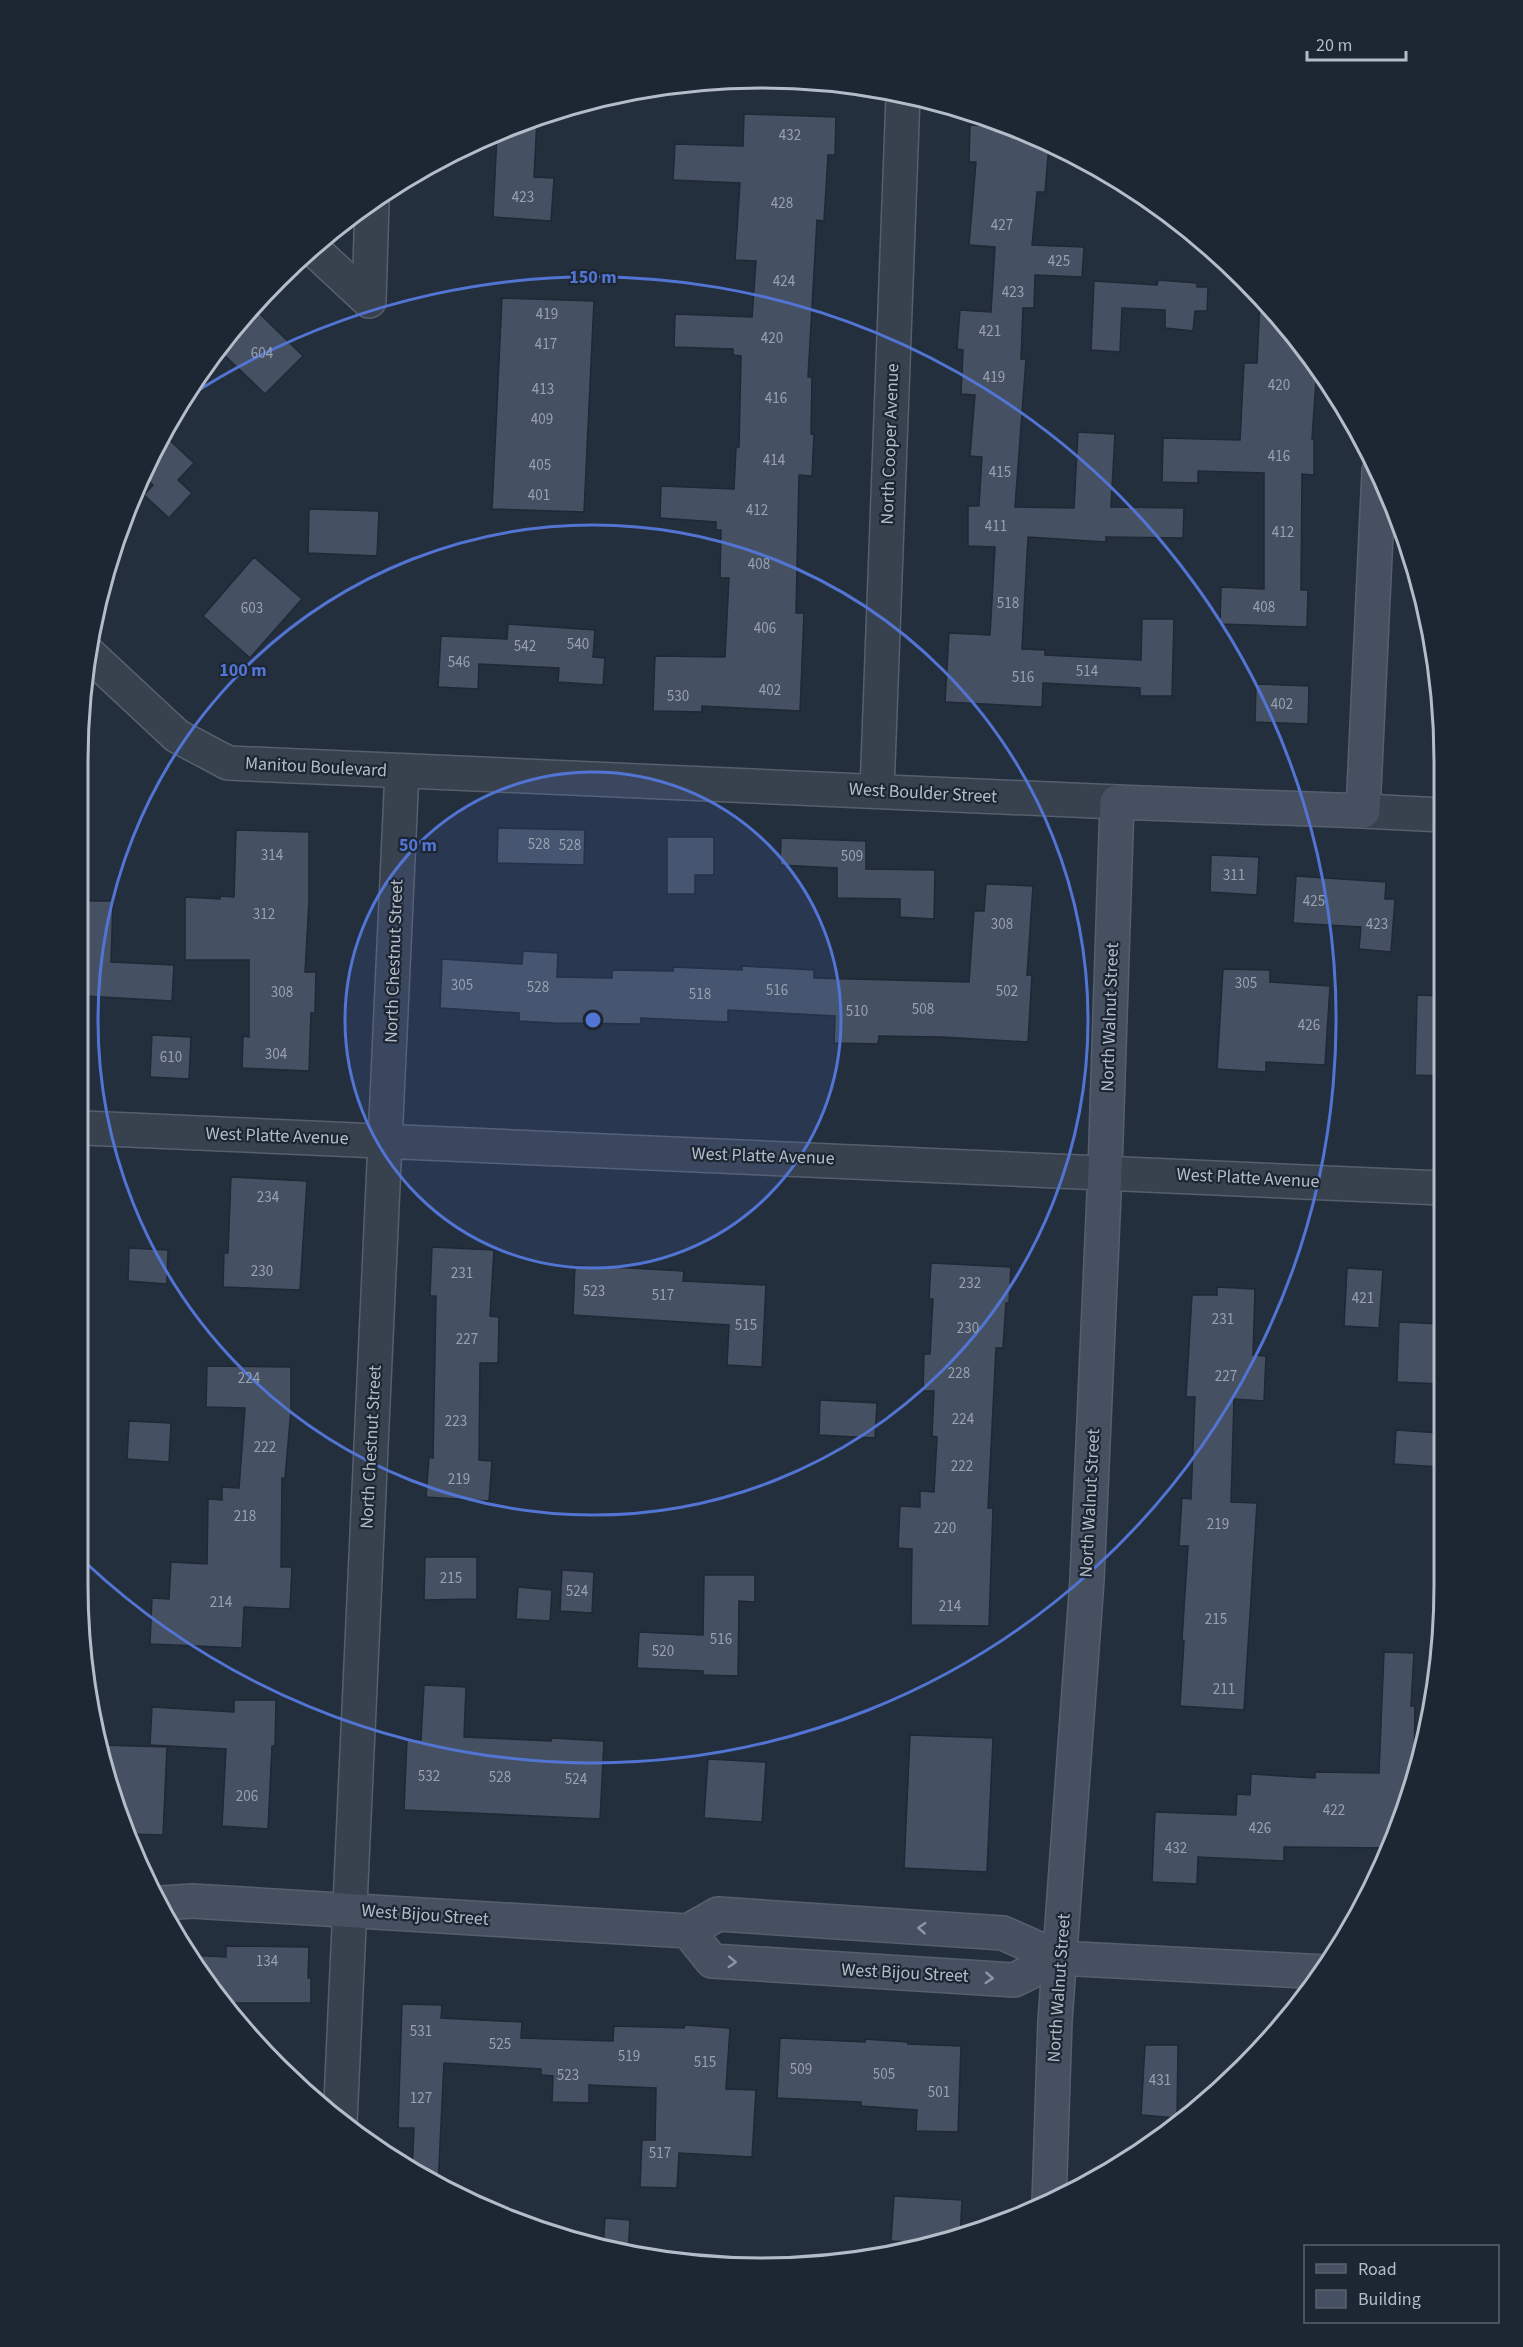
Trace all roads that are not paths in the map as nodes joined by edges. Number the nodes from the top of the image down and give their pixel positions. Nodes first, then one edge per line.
1 (903, 103) edge
2 (372, 214) edge
3 (320, 255) edge
4 (1378, 493) edge
5 (96, 661) edge
6 (402, 771) junction
7 (877, 791) junction
8 (1117, 802) junction
9 (1363, 811) junction
10 (1434, 815) edge
11 (88, 1128) edge
12 (387, 1140) junction
13 (1105, 1171) junction
14 (1434, 1188) edge
15 (169, 1903) edge
16 (351, 1910) junction
17 (688, 1931) junction
18 (1059, 1958) junction
19 (1312, 1971) edge
20 (341, 2110) edge
21 (1049, 2193) edge

1 - 7 street, North Cooper Avenue
2 - 3 street
4 - 9 main road
5 - 6 street, Manitou Boulevard
6 - 7 street, West Boulder Street
6 - 12 street, North Chestnut Street
7 - 8 street, West Boulder Street
8 - 9 main road, West Boulder Street
8 - 13 main road, North Walnut Street
9 - 10 street, West Boulder Street
11 - 12 street, West Platte Avenue
12 - 13 street, West Platte Avenue
12 - 16 street, North Chestnut Street
13 - 14 street, West Platte Avenue
13 - 18 main road, North Walnut Street
15 - 16 main road, West Bijou Street
16 - 17 main road, West Bijou Street
16 - 20 street, North Chestnut Street
18 -> 17 main road, West Bijou Street
17 -> 18 main road, West Bijou Street
18 - 19 main road, West Bijou Street
18 - 21 main road, North Walnut Street

